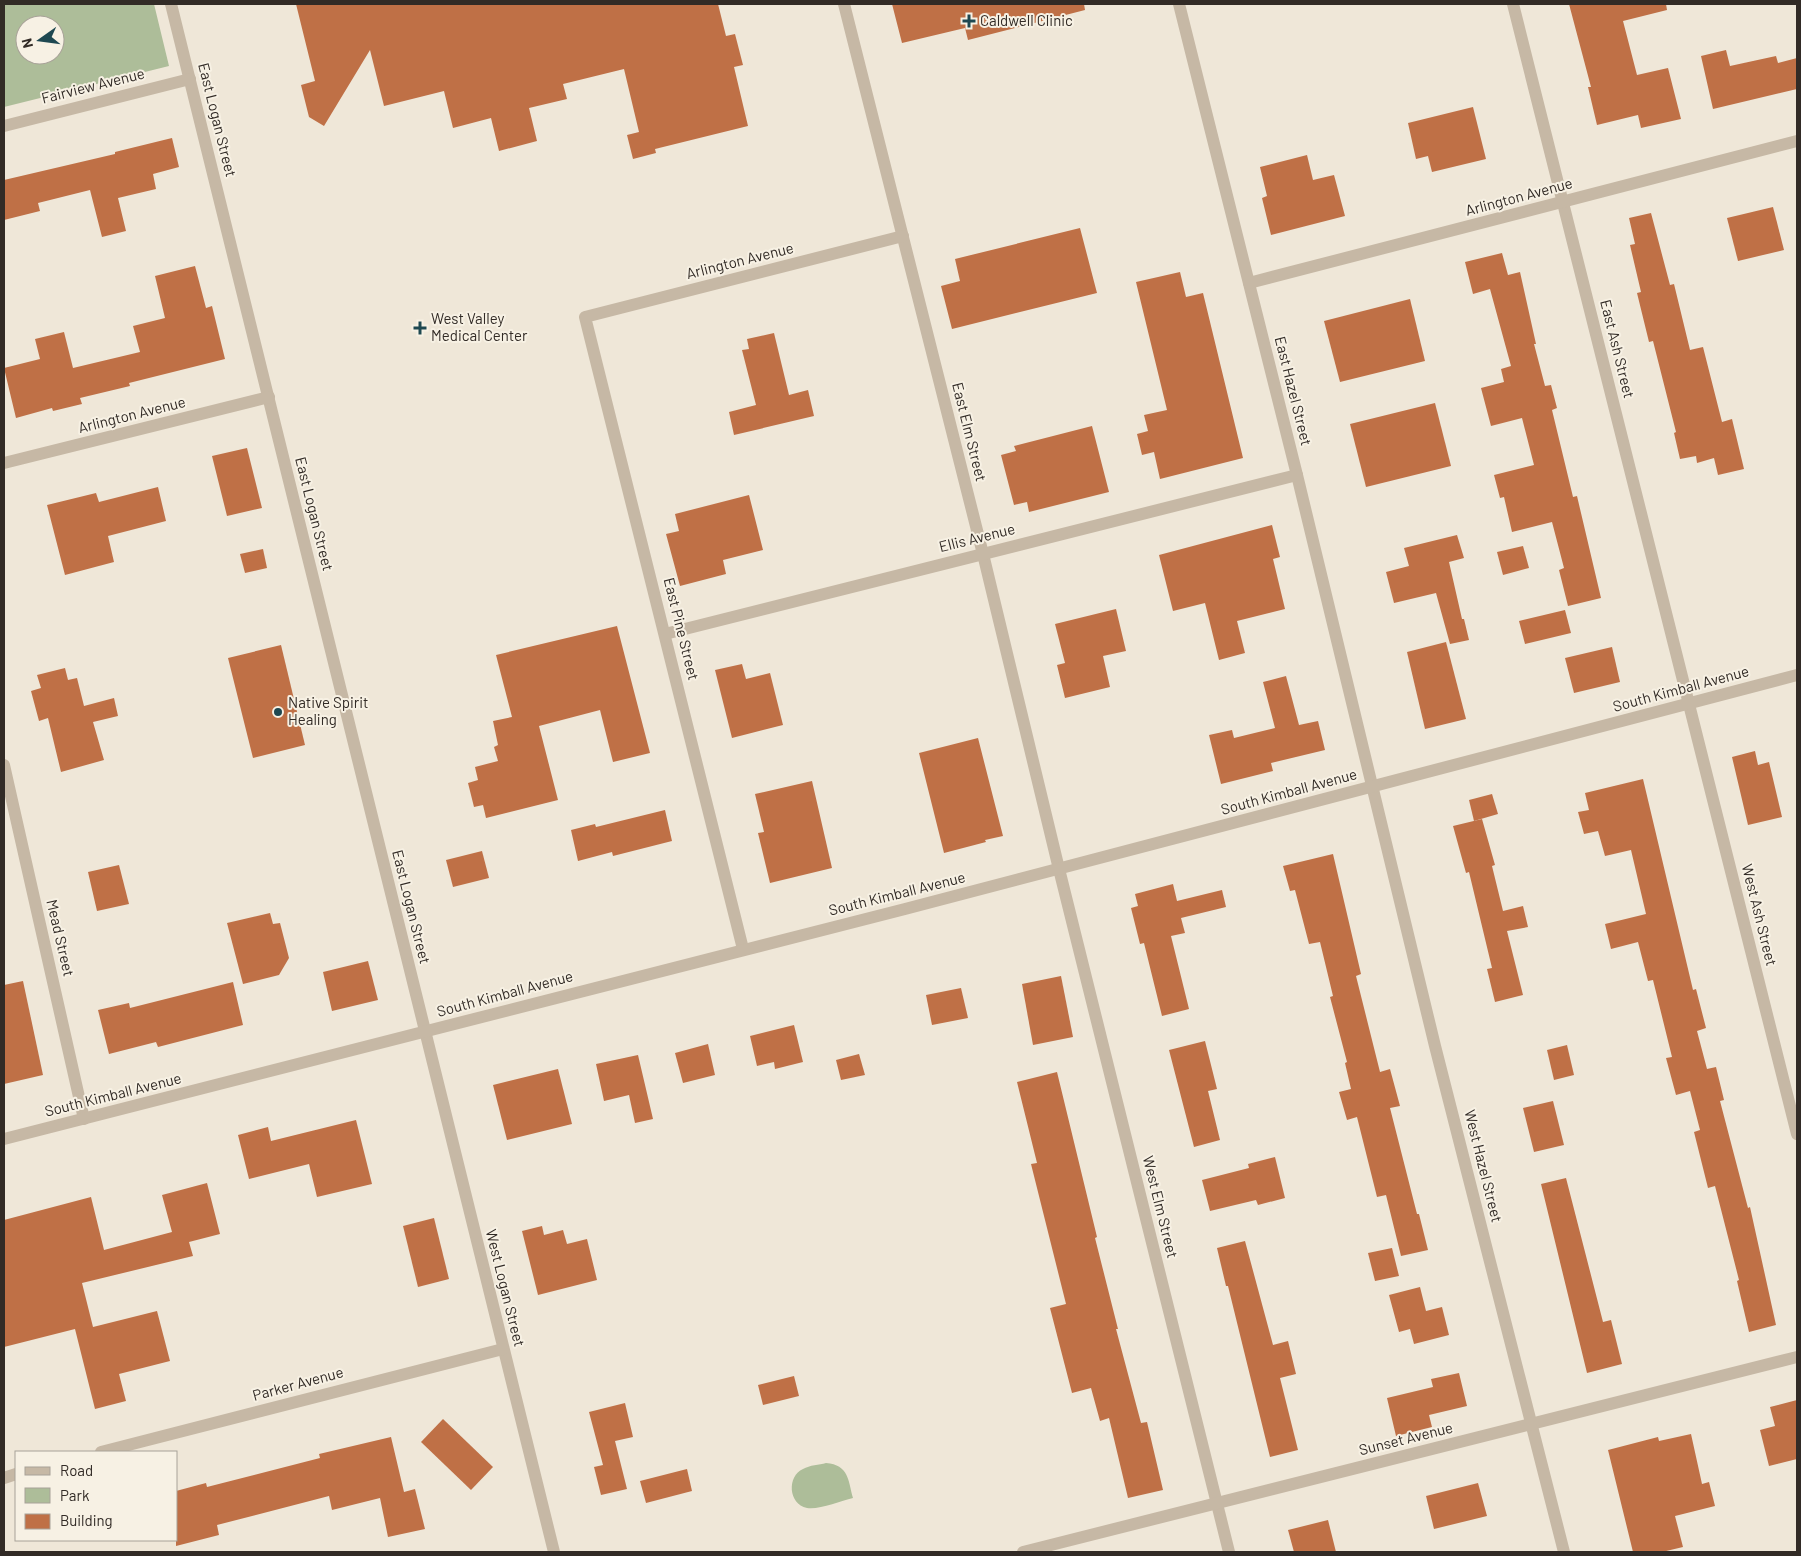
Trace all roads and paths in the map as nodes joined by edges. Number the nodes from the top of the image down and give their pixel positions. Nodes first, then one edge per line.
1 (171, 4) edge
2 (844, 4) edge
3 (1179, 4) edge
4 (1513, 4) edge
5 (190, 79) junction
6 (4, 126) edge
7 (1797, 141) edge
8 (1563, 202) junction
9 (903, 236) junction
10 (1249, 283) junction
11 (585, 318) joint
12 (269, 397) junction
13 (4, 464) edge
14 (1297, 475) junction
15 (983, 554) junction
16 (665, 634) junction
17 (1797, 675) edge
18 (1690, 703) junction
19 (4, 765) edge
20 (1372, 787) junction
21 (7, 790) edge
22 (1059, 869) junction
23 (743, 949) junction
24 (425, 1032) junction
25 (84, 1119) junction
26 (1797, 1134) edge
27 (4, 1139) edge
28 (503, 1349) junction
29 (1797, 1358) edge
30 (1532, 1424) junction
31 (105, 1451) edge
32 (1217, 1504) junction
33 (554, 1552) edge
34 (1023, 1552) edge
35 (1229, 1552) edge
36 (1564, 1552) edge

1 - 5 street, East Logan Street
2 - 9 street, East Elm Street
3 - 10 street, East Hazel Street
4 - 8 street, East Ash Street
5 - 6 street, Fairview Avenue
5 - 12 street, East Logan Street
7 - 8 street, Arlington Avenue
8 - 10 street, Arlington Avenue
8 - 18 street, East Ash Street
9 - 11 street, Arlington Avenue
9 - 15 street, East Elm Street
10 - 14 street, East Hazel Street
11 - 16 street, East Pine Street
12 - 13 street, Arlington Avenue
12 - 24 street, East Logan Street
14 - 15 street, Ellis Avenue
14 - 20 street, East Hazel Street
15 - 16 street, Ellis Avenue
15 - 22 street, East Elm Street
16 - 23 street, East Pine Street
17 - 18 street, South Kimball Avenue
18 - 20 street, South Kimball Avenue
18 - 26 street, West Ash Street
19 - 21 street, Mead Street
20 - 22 street, South Kimball Avenue
20 - 30 street, West Hazel Street
21 - 25 street, Mead Street
22 - 23 street, South Kimball Avenue
22 - 32 street, West Elm Street
23 - 24 street, South Kimball Avenue
24 - 25 street, South Kimball Avenue
24 - 28 street, West Logan Street
25 - 27 street, South Kimball Avenue
28 - 31 street, Parker Avenue
28 - 33 street, West Logan Street
29 - 30 street, Sunset Avenue
30 - 32 street, Sunset Avenue
30 - 36 street, West Hazel Street
32 - 34 street, Sunset Avenue
32 - 35 street, West Elm Street

